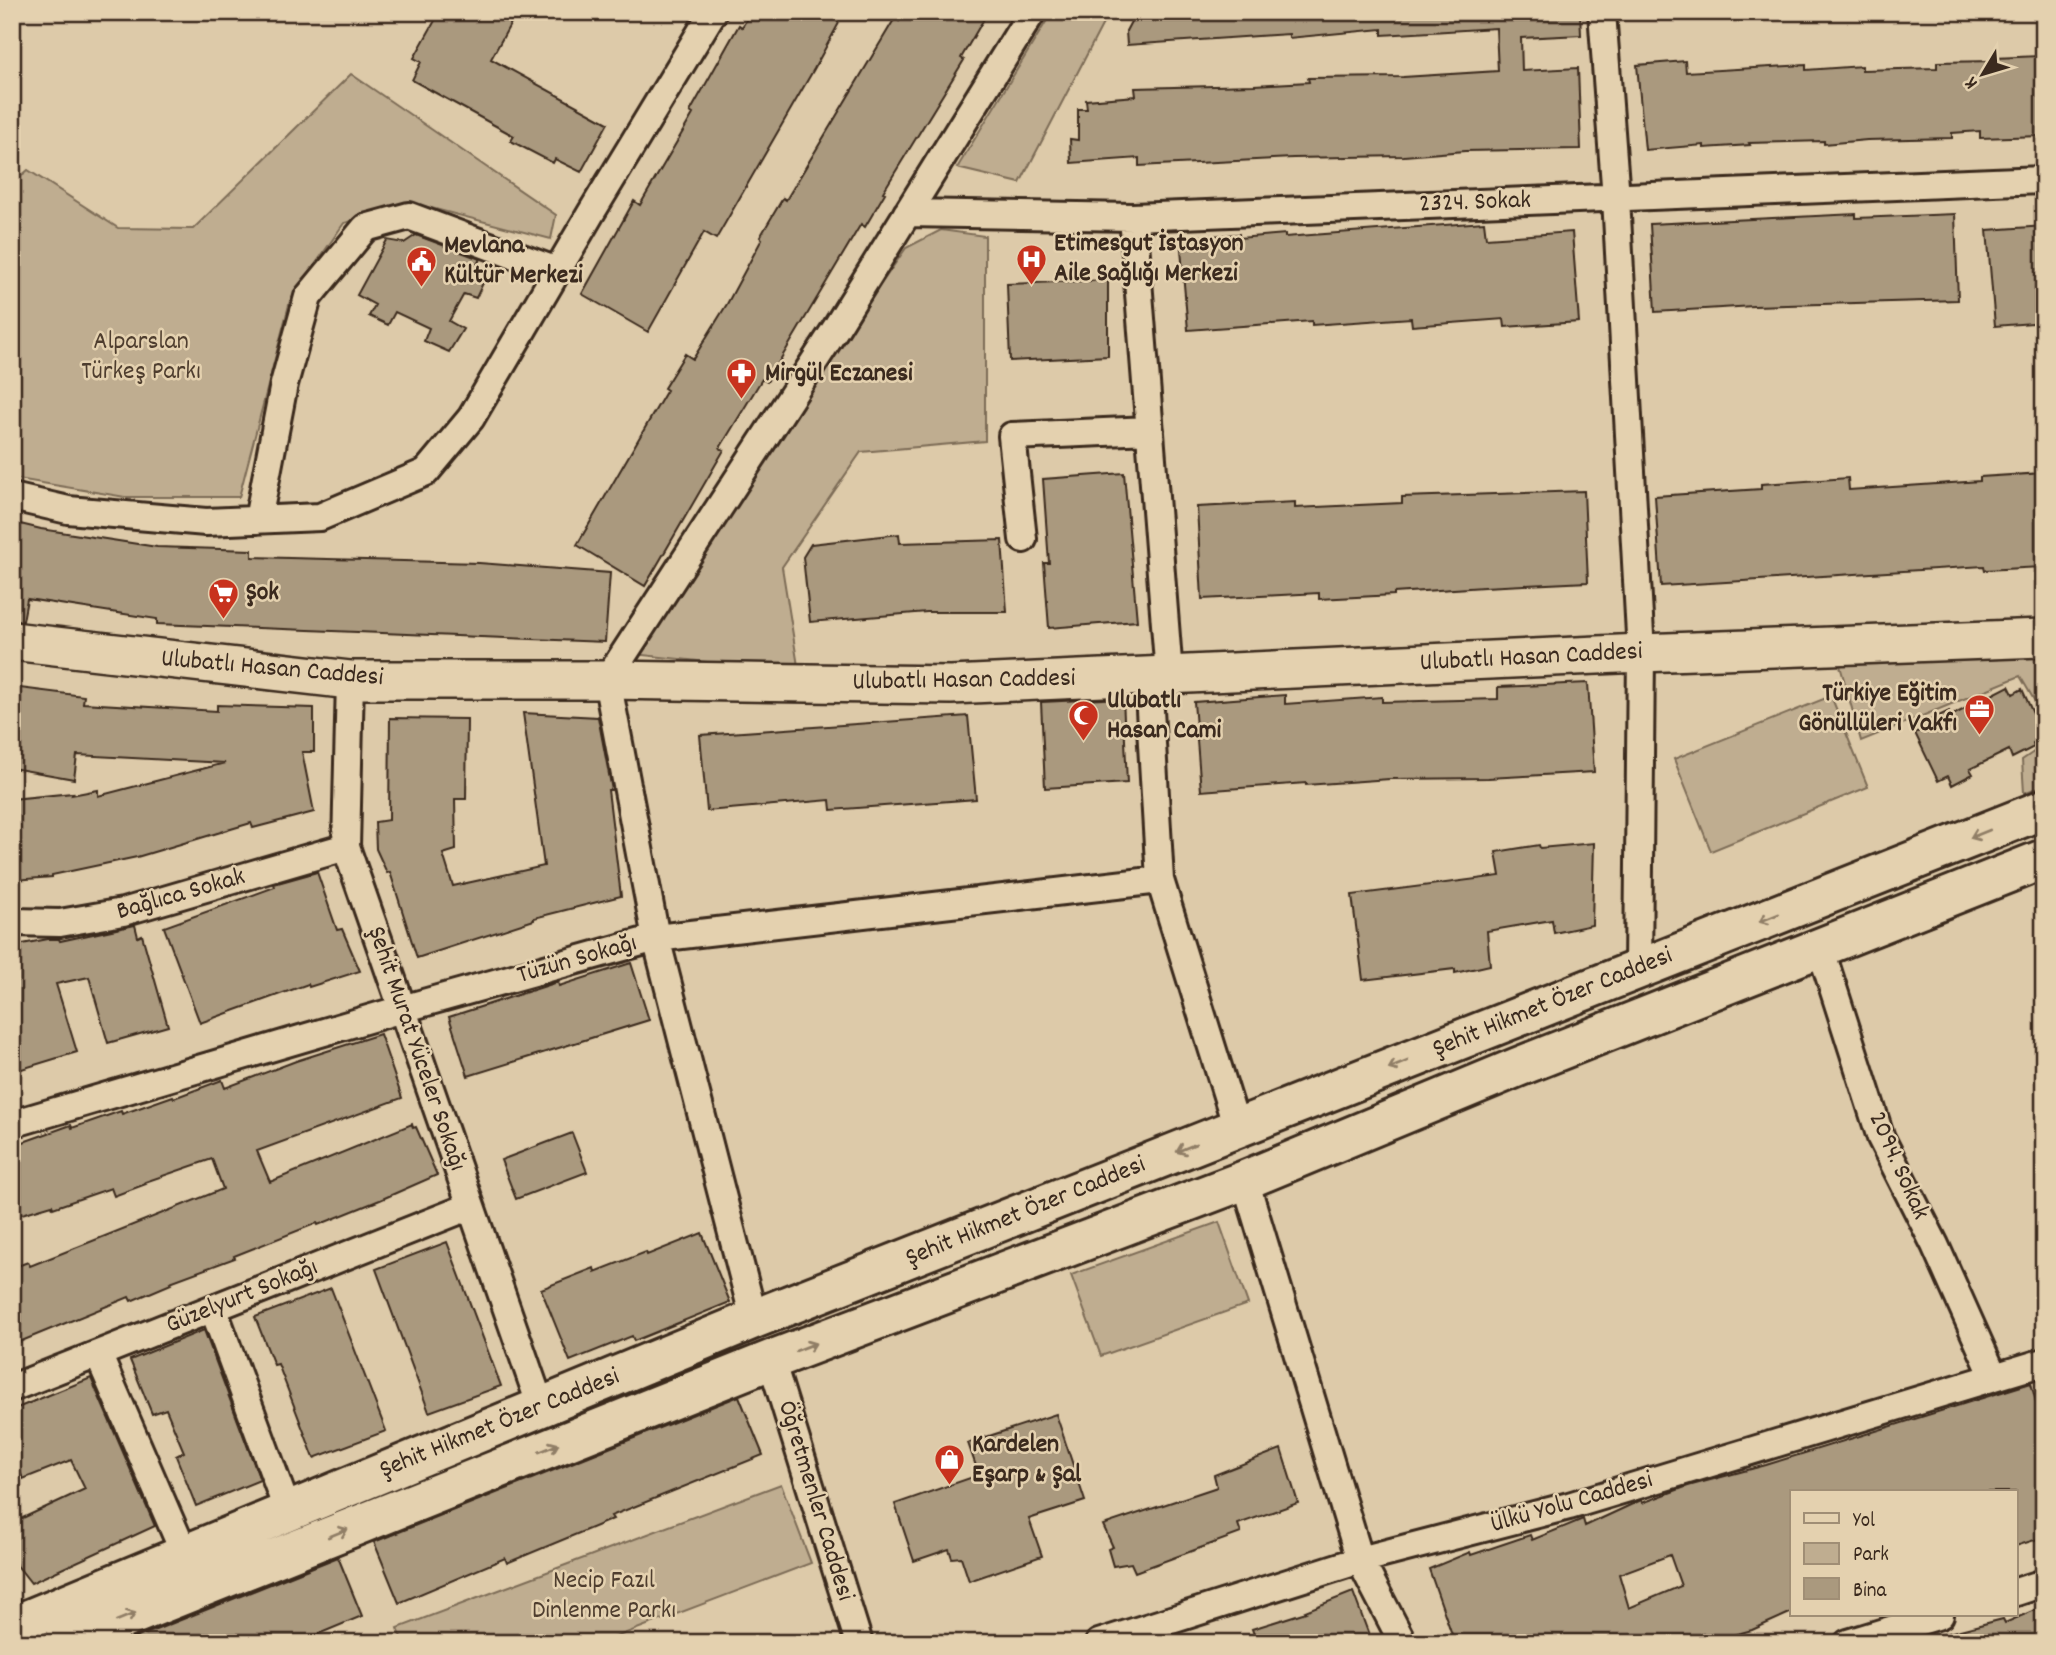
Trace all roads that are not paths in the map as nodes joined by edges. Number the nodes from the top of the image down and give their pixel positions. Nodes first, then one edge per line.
1 (713, 12) edge
2 (1032, 12) edge
3 (1602, 12) edge
4 (2044, 180) edge
5 (1616, 198) junction
6 (907, 213) junction
7 (1133, 217) junction
8 (557, 271) junction
9 (1150, 430) junction
10 (12, 497) edge
11 (258, 520) junction
12 (1023, 539) dead end
13 (2044, 638) edge
14 (12, 641) edge
15 (1641, 653) junction
16 (1158, 675) junction
17 (350, 680) junction
18 (607, 680) junction
19 (2044, 809) edge
20 (346, 847) junction
21 (2044, 859) edge
22 (1160, 880) junction
23 (12, 922) edge
24 (656, 938) junction
25 (1820, 947) junction
26 (1637, 970) junction
27 (402, 1009) junction
28 (12, 1124) edge
29 (1237, 1128) junction
30 (1245, 1180) junction
31 (471, 1206) junction
32 (213, 1308) junction
33 (754, 1319) junction
34 (98, 1354) junction
35 (771, 1360) junction
36 (2044, 1362) edge
37 (1994, 1377) junction
38 (12, 1388) edge
39 (541, 1408) junction
40 (288, 1512) junction
41 (185, 1555) junction
42 (1360, 1560) junction
43 (2044, 1583) edge
44 (2018, 1591) edge
45 (1937, 1616) edge
46 (12, 1626) edge
47 (63, 1643) edge
48 (859, 1643) edge
49 (1099, 1643) edge
50 (1403, 1643) edge
51 (1848, 1643) edge

1 - 8 street
2 - 6 street
3 - 5 street
4 - 5 street, 2324. Sokak
5 - 7 street, 2324. Sokak
5 - 15 street
6 - 7 street, 2324. Sokak
6 - 18 street
7 - 9 street
8 - 11 street
8 - 11 street
9 - 12 street
9 - 16 street
10 - 11 street
13 - 15 street, Ulubatlı Hasan Caddesi
14 - 17 street, Ulubatlı Hasan Caddesi
15 - 16 street, Ulubatlı Hasan Caddesi
15 - 26 street
16 - 18 street, Ulubatlı Hasan Caddesi
16 - 22 street
17 - 18 street, Ulubatlı Hasan Caddesi
17 - 20 street, Şehit Murat Yüceler Sokağı
18 - 24 street
19 -> 26 main road, Şehit Hikmet Özer Caddesi
20 - 23 street, Bağlıca Sokak
20 - 27 street, Şehit Murat Yüceler Sokağı
21 - 25 main road, Şehit Hikmet Özer Caddesi
22 - 24 street, Tüzün Sokağı
22 - 29 street
24 - 27 street, Tüzün Sokağı
24 - 33 street
25 - 30 main road, Şehit Hikmet Özer Caddesi
25 - 37 street, 2094. Sokak
26 -> 29 main road, Şehit Hikmet Özer Caddesi
27 - 28 street, Tüzün Sokağı
27 - 31 street, Şehit Murat Yüceler Sokağı
29 -> 33 main road, Şehit Hikmet Özer Caddesi
35 -> 30 main road, Şehit Hikmet Özer Caddesi
30 - 42 street
31 - 32 street, Güzelyurt Sokağı
31 - 39 street, Şehit Murat Yüceler Sokağı
32 - 34 street, Güzelyurt Sokağı
32 - 40 street
33 - 35 main road
33 - 39 main road, Şehit Hikmet Özer Caddesi
34 - 38 street, Güzelyurt Sokağı
34 - 41 street
47 -> 35 main road, Şehit Hikmet Özer Caddesi
35 - 48 street, Öğretmenler Caddesi
36 - 37 street, Ülkü Yolu Caddesi
37 - 42 street, Ülkü Yolu Caddesi
39 - 40 main road, Şehit Hikmet Özer Caddesi
40 - 41 main road, Şehit Hikmet Özer Caddesi
41 - 46 main road, Şehit Hikmet Özer Caddesi
42 - 49 street, Ülkü Yolu Caddesi
42 - 50 street
43 - 44 street
45 - 51 street

